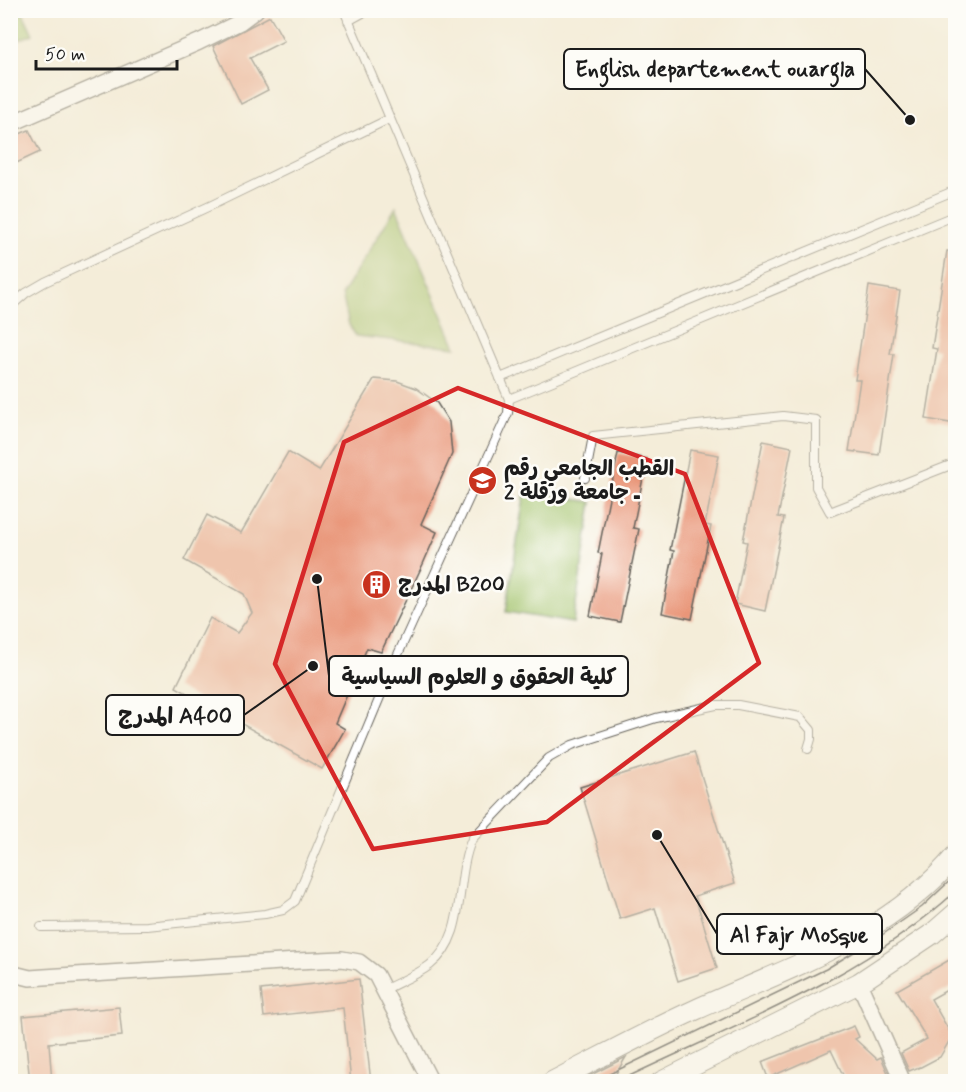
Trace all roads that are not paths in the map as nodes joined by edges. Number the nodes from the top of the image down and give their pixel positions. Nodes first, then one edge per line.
1 (256, 10) edge
2 (344, 10) edge
3 (368, 10) edge
4 (348, 21) junction
5 (389, 119) junction
6 (10, 124) edge
7 (956, 190) edge
8 (956, 215) edge
9 (10, 307) edge
10 (500, 378) junction
11 (509, 399) junction
12 (956, 463) edge
13 (585, 478) dead end
14 (808, 749) dead end
15 (956, 855) edge
16 (956, 913) edge
17 (41, 927) dead end
18 (10, 974) edge
19 (859, 983) junction
20 (384, 990) junction
21 (681, 1077) edge
22 (431, 1082) edge
23 (552, 1082) edge
24 (661, 1082) edge
25 (903, 1082) edge

1 - 6 street
2 - 4 lane
3 - 4 lane
4 - 5 lane
5 - 9 lane
5 - 10 lane
7 - 10 lane
8 - 11 lane
10 - 11 lane
11 - 17 lane
12 - 13 lane
14 - 20 lane
15 - 23 street
16 - 19 street
18 - 20 street
19 - 21 street
19 - 25 street
20 - 22 street
21 - 24 street

